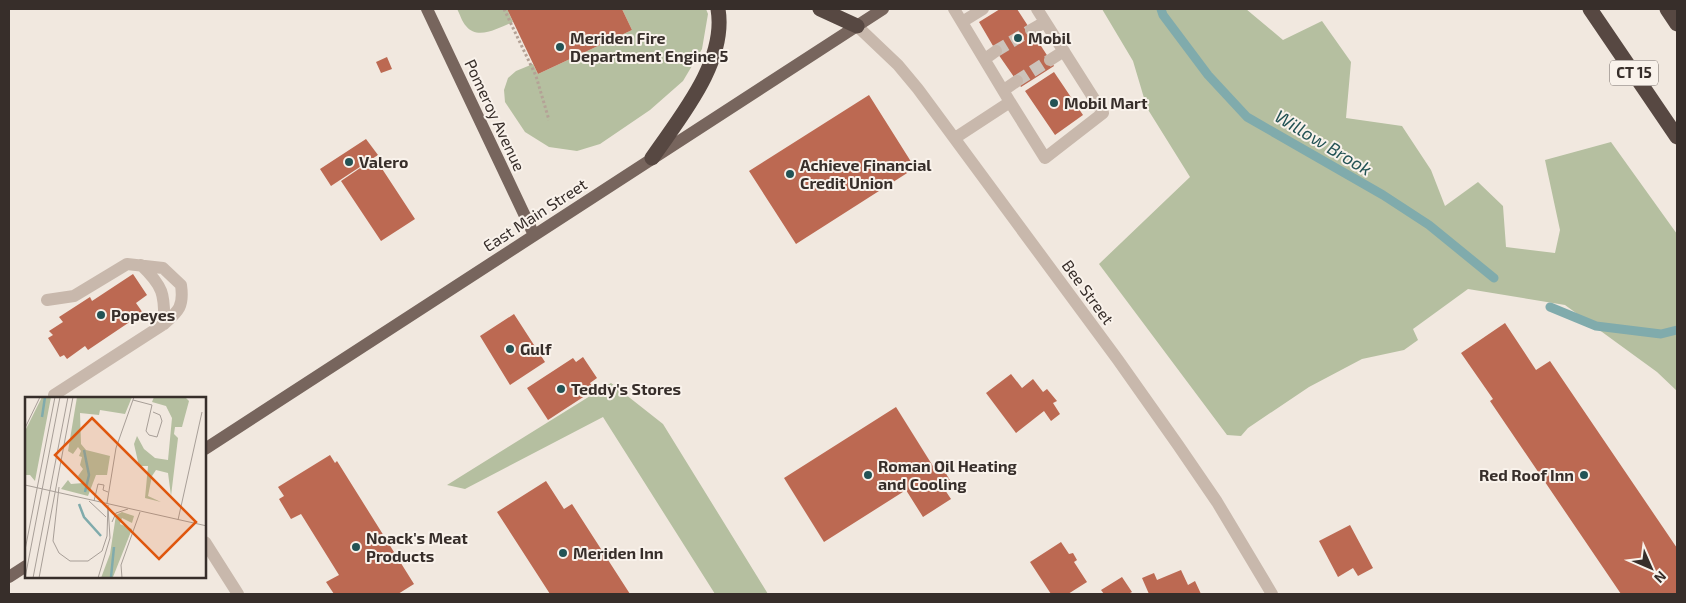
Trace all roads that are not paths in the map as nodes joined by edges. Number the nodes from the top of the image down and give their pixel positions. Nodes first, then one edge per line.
1 (426, 9) edge
2 (718, 9) edge
3 (820, 9) edge
4 (844, 9) edge
5 (882, 9) edge
6 (954, 9) edge
7 (983, 9) edge
8 (1037, 9) edge
9 (1590, 9) edge
10 (1667, 9) edge
11 (962, 22) junction
12 (1045, 22) junction
13 (1677, 24) edge
14 (857, 26) junction
15 (1031, 30) tunnel mouth
16 (996, 51) tunnel mouth
17 (1064, 51) junction
18 (985, 59) junction
19 (1050, 60) tunnel mouth
20 (1017, 81) tunnel mouth
21 (1004, 90) junction
22 (1010, 102) junction
23 (1677, 137) edge
24 (954, 138) junction
25 (652, 158) junction
26 (534, 235) junction
27 (141, 265) junction
28 (47, 300) dead end
29 (164, 324) junction
30 (54, 395) dead end
31 (206, 448) edge
32 (206, 544) edge
33 (25, 567) edge
34 (9, 577) edge
35 (238, 594) edge
36 (1272, 594) edge

1 - 26 main road, Pomeroy Avenue
2 - 25 highway
3 - 14 highway
4 - 14 highway
5 - 14 main road, East Main Street
6 - 11 street
7 - 11 street
8 - 12 street
9 - 23 highway, CT 15
10 - 13 highway
11 - 18 street
12 - 15 street
12 - 17 street
14 - 24 street, Bee Street
14 - 25 main road, East Main Street
16 - 18 street
17 - 19 street
17 - 22 street
18 - 21 street
20 - 21 street
21 - 22 street
22 - 24 street
24 - 36 street, Bee Street
25 - 26 main road, East Main Street
26 - 31 main road, East Main Street
27 - 28 street
27 - 29 street
27 - 29 street
29 - 30 street
32 - 35 street
33 - 34 main road

